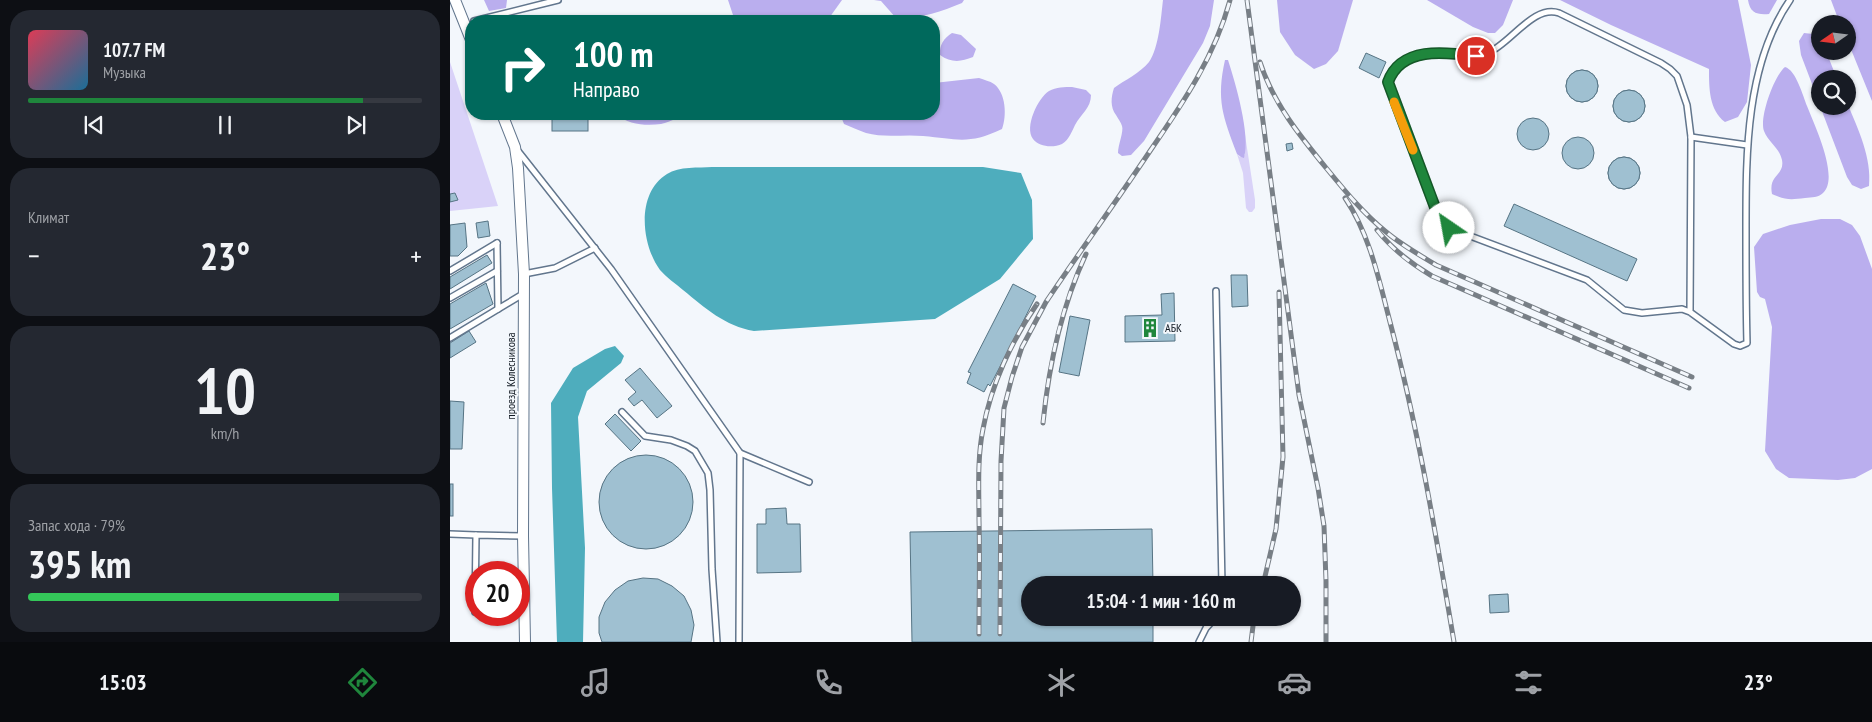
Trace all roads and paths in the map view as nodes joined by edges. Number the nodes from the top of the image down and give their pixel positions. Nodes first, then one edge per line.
1 (455, 0) edge
2 (558, 0) edge
3 (1790, 0) edge
4 (465, 15) edge
5 (498, 15) edge
6 (504, 120) edge
7 (1691, 137) junction
8 (1747, 146) junction
9 (514, 147) junction
10 (595, 248) junction
11 (450, 271) edge
12 (497, 271) junction
13 (524, 274) junction
14 (1216, 291) dead end
15 (524, 294) junction
16 (450, 298) edge
17 (498, 309) junction
18 (1690, 312) junction
19 (450, 338) edge
20 (622, 412) dead end
21 (740, 453) junction
22 (809, 482) dead end
23 (450, 534) edge
24 (476, 535) junction
25 (523, 536) junction
26 (476, 561) edge
27 (1222, 576) edge
28 (1208, 626) edge
29 (525, 642) edge
30 (717, 642) edge
31 (739, 642) edge
32 (1199, 642) edge

1 - 4 street
2 - 5 lane
3 - 8 lane
6 - 9 street, проезд Колесникова
7 - 8 lane
7 - 18 lane
7 - 18 lane
8 - 18 lane
9 - 10 lane
9 - 13 street, проезд Колесникова
10 - 13 lane
10 - 21 lane
11 - 12 lane
12 - 16 lane
12 - 17 lane
13 - 15 street, проезд Колесникова
14 - 27 lane
15 - 17 lane
15 - 25 street, проезд Колесникова
17 - 19 lane
20 - 30 lane
21 - 22 lane
21 - 31 lane
23 - 24 lane
24 - 25 lane
24 - 26 lane
25 - 29 street, проезд Колесникова
28 - 32 lane

